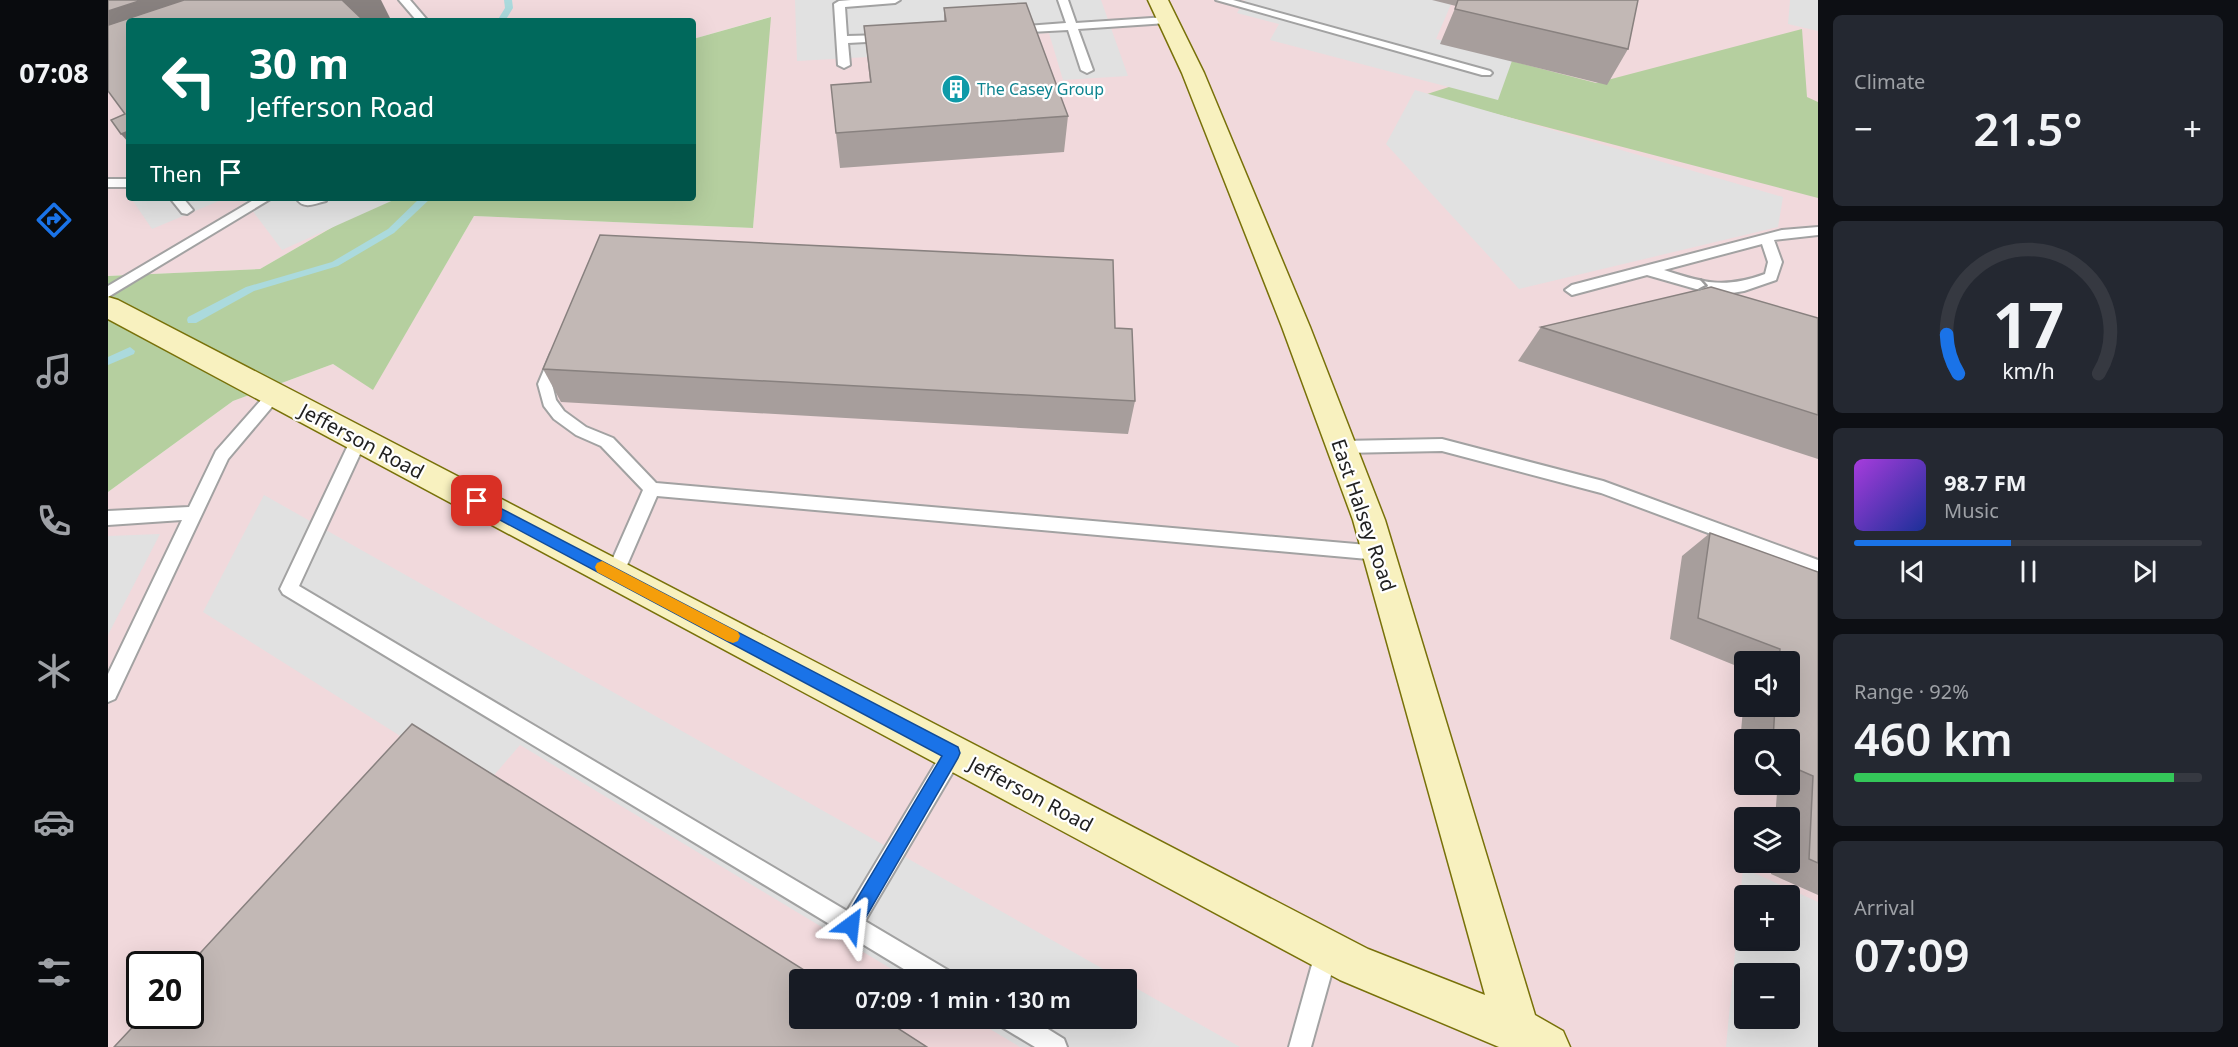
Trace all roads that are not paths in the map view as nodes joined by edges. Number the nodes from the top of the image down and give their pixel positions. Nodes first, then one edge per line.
1 (404, 0) edge
2 (895, 0) edge
3 (1063, 0) edge
4 (1221, 0) edge
5 (1162, 10) edge
6 (420, 18) edge
7 (1072, 26) junction
8 (1003, 30) edge
9 (900, 37) edge
10 (842, 40) junction
11 (844, 65) dead end
12 (1087, 70) dead end
13 (1486, 73) dead end
14 (108, 183) edge
15 (126, 183) edge
16 (179, 201) edge
17 (261, 201) edge
18 (187, 210) dead end
19 (1818, 231) edge
20 (1767, 238) junction
21 (1647, 270) junction
22 (1572, 290) dead end
23 (108, 292) edge
24 (108, 307) edge
25 (564, 340) edge
26 (274, 395) junction
27 (359, 439) junction
28 (1342, 447) junction
29 (652, 489) junction
30 (194, 513) junction
31 (108, 518) edge
32 (1379, 553) junction
33 (1818, 567) edge
34 (615, 574) junction
35 (108, 693) edge
36 (952, 753) junction
37 (851, 925) junction
38 (1328, 950) junction
39 (925, 969) edge
40 (1026, 1029) edge
41 (1528, 1041) edge
42 (1056, 1047) edge
43 (1299, 1047) edge

1 - 6 lane
2 - 10 lane
3 - 7 lane
4 - 13 lane
5 - 7 lane
5 - 28 street, East Halsey Road
7 - 8 lane
7 - 12 lane
9 - 10 lane
10 - 11 lane
14 - 15 lane
16 - 18 lane
17 - 23 lane
19 - 20 lane
20 - 21 lane
21 -> 20 lane
21 - 22 lane
24 - 26 street, Jefferson Road
25 - 29 lane
26 - 27 street, Jefferson Road
26 - 30 lane
27 - 34 street, Jefferson Road
27 - 37 lane
28 - 32 street, East Halsey Road
28 - 33 lane
29 - 32 lane
29 - 34 lane
30 - 31 lane
30 - 35 lane
32 - 41 street, East Halsey Road
34 - 36 street, Jefferson Road
36 - 37 lane
36 - 38 street, Jefferson Road
37 - 39 lane
38 - 41 street, Jefferson Road
38 - 43 lane
40 - 42 lane

